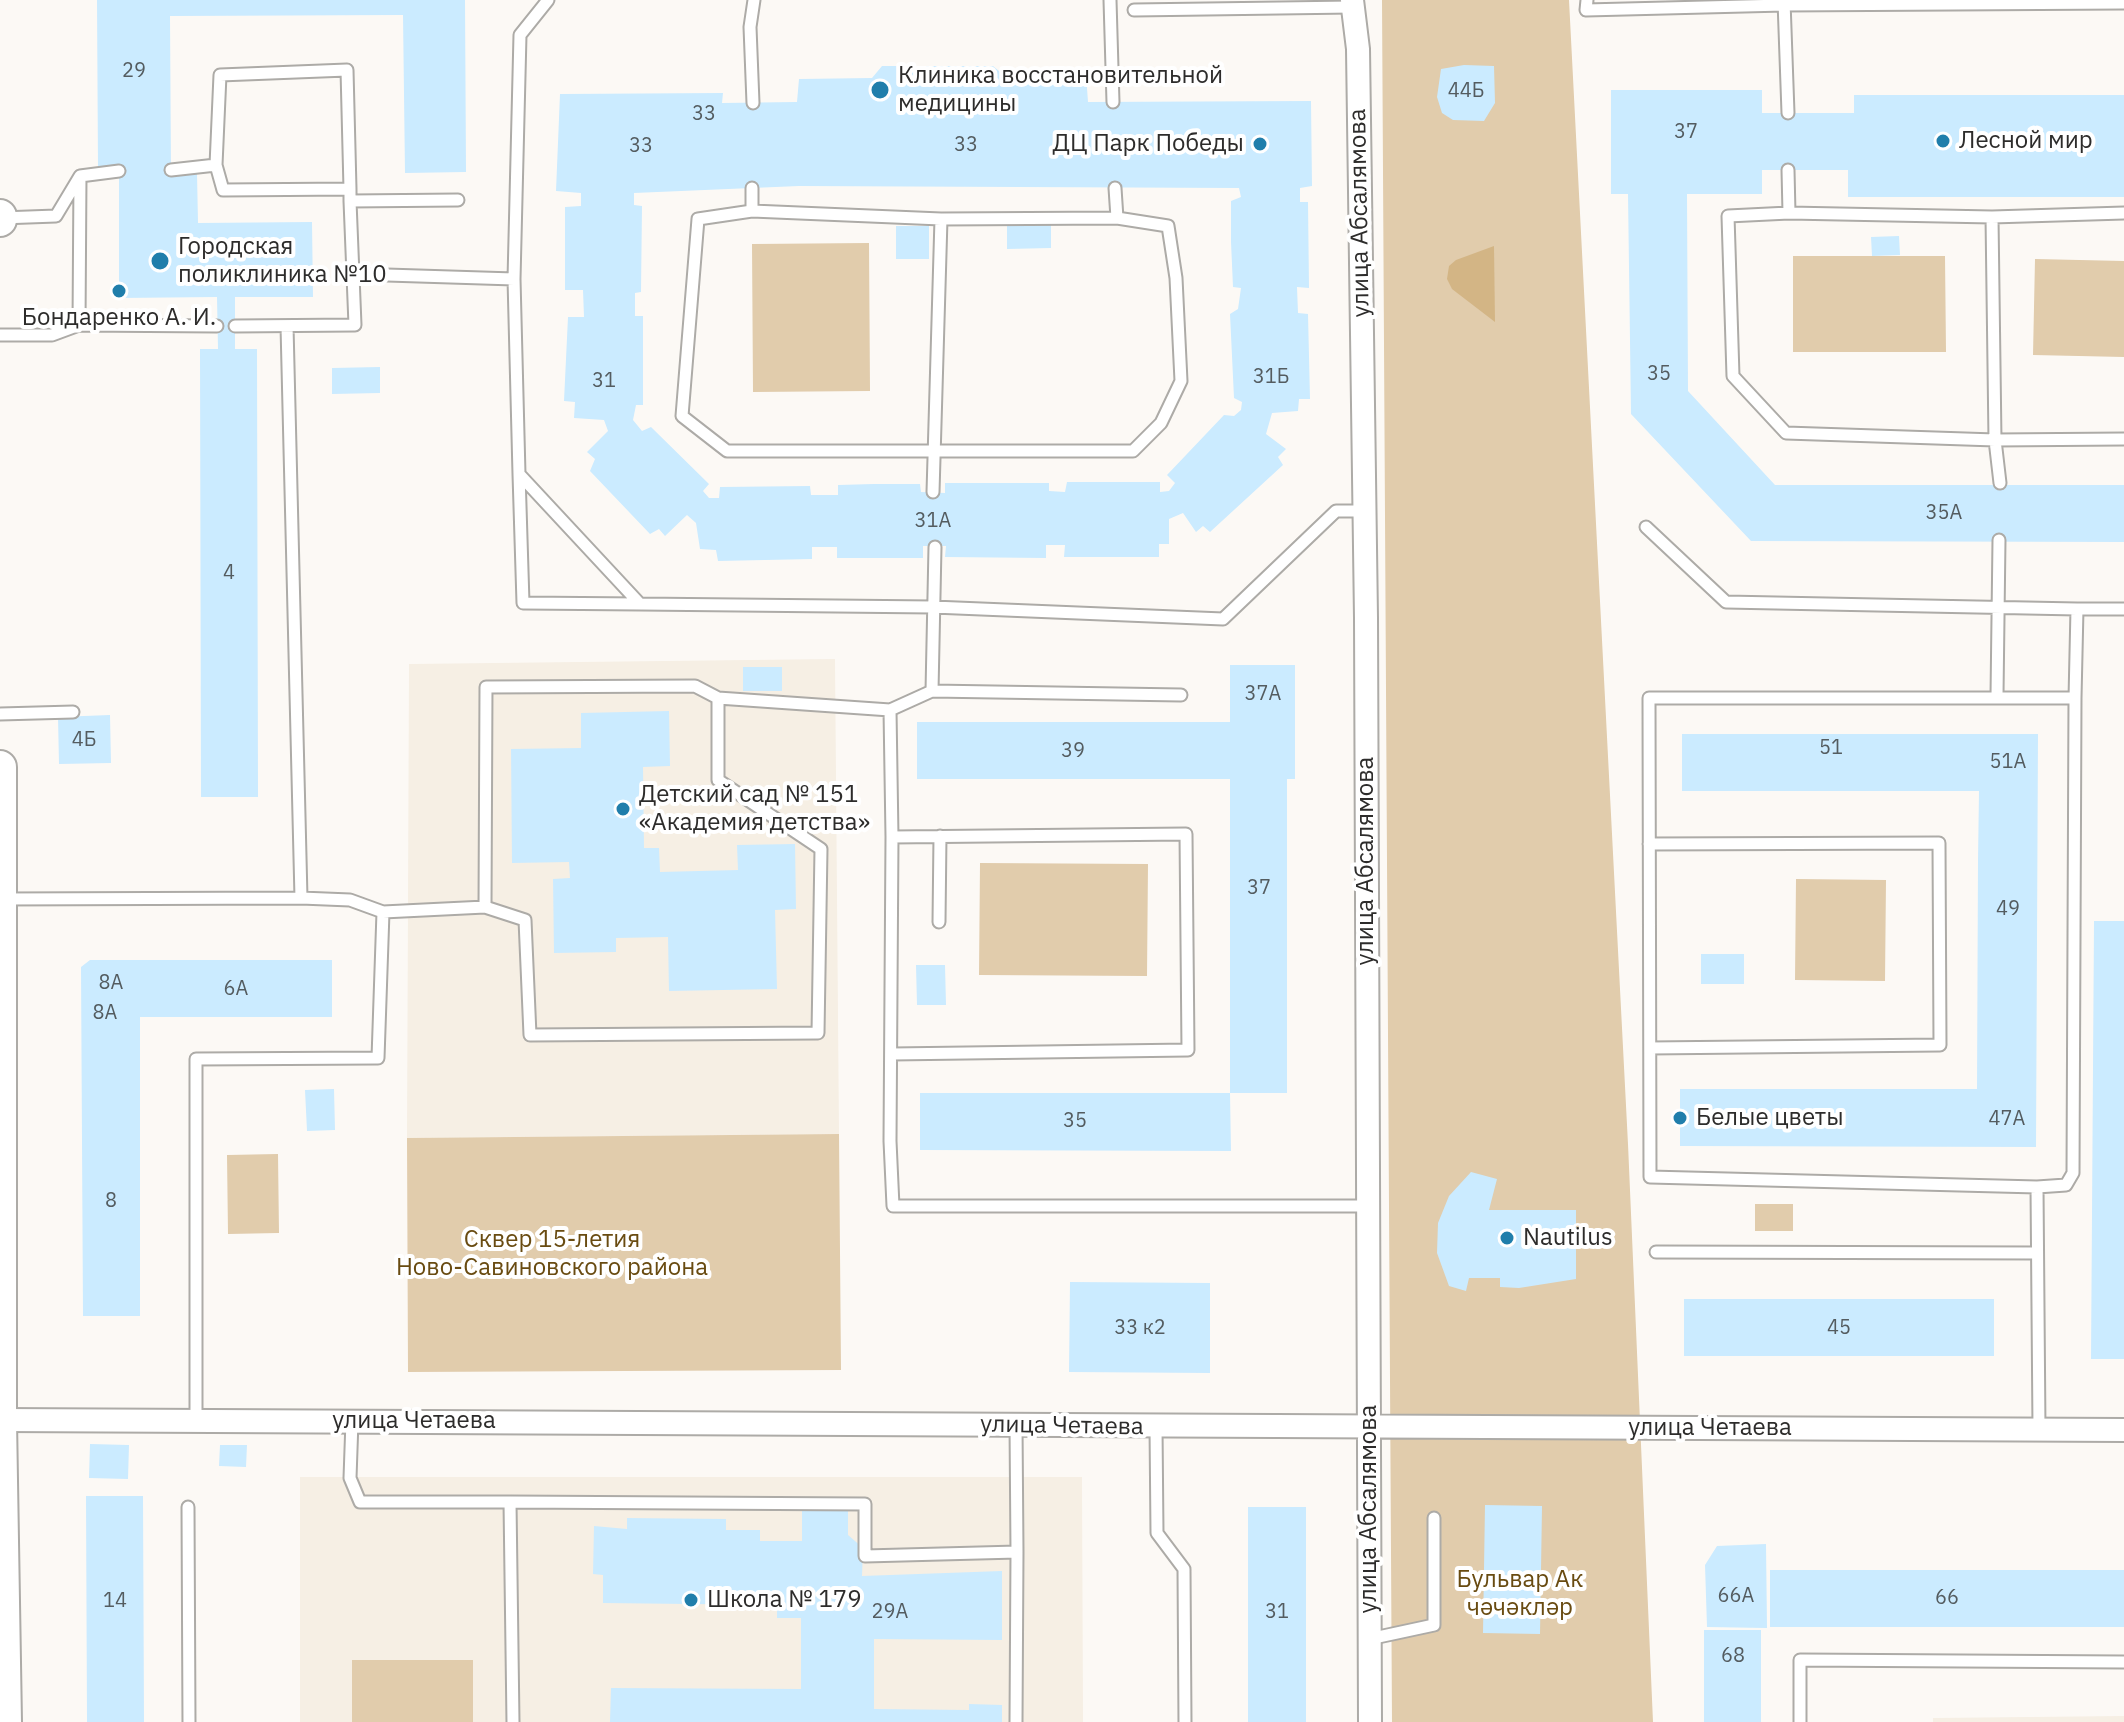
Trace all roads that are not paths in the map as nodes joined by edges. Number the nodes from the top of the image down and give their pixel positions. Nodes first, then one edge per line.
1 (548, 0) edge
2 (754, 0) edge
3 (1110, 0) edge
4 (1587, 0) edge
5 (1784, 2) edge
6 (2124, 3) edge
7 (1352, 4) edge
8 (1134, 10) dead end
9 (1113, 102) dead end
10 (753, 103) dead end
11 (1788, 113) dead end
12 (216, 165) junction
13 (171, 170) dead end
14 (1788, 170) dead end
15 (119, 171) dead end
16 (80, 176) junction
17 (752, 188) dead end
18 (1115, 188) dead end
19 (350, 195) junction
20 (458, 200) dead end
21 (752, 211) junction
22 (1789, 213) junction
23 (2124, 213) edge
24 (1992, 217) junction
25 (0, 218) edge
26 (1117, 218) junction
27 (941, 219) junction
28 (355, 274) junction
29 (514, 279) junction
30 (79, 325) junction
31 (217, 326) dead end
32 (235, 326) dead end
33 (287, 326) junction
34 (0, 335) edge
35 (2124, 439) edge
36 (1995, 440) junction
37 (935, 452) junction
38 (519, 474) junction
39 (2000, 483) dead end
40 (933, 492) dead end
41 (1364, 511) junction
42 (1646, 527) dead end
43 (1999, 540) dead end
44 (935, 547) dead end
45 (640, 604) junction
46 (1999, 606) junction
47 (933, 607) junction
48 (2077, 609) junction
49 (2124, 609) edge
50 (932, 691) junction
51 (1181, 695) dead end
52 (1997, 695) junction
53 (718, 698) junction
54 (2075, 698) junction
55 (890, 710) junction
56 (73, 712) dead end
57 (0, 714) edge
58 (0, 767) edge
59 (940, 836) junction
60 (892, 837) junction
61 (1649, 844) junction
62 (301, 898) junction
63 (1, 900) edge
64 (485, 907) junction
65 (383, 912) junction
66 (939, 922) dead end
67 (1650, 1048) junction
68 (892, 1054) junction
69 (0, 1152) edge
70 (2037, 1187) junction
71 (1368, 1206) junction
72 (1656, 1252) dead end
73 (2037, 1253) junction
74 (0, 1420) edge
75 (196, 1420) junction
76 (352, 1421) junction
77 (1016, 1425) junction
78 (1368, 1426) junction
79 (1156, 1427) junction
80 (2039, 1429) junction
81 (2124, 1430) edge
82 (510, 1502) junction
83 (188, 1507) dead end
84 (1434, 1518) dead end
85 (1017, 1552) junction
86 (1369, 1639) junction
87 (2124, 1662) edge
88 (5, 1722) edge
89 (189, 1722) edge
90 (513, 1722) edge
91 (1016, 1722) edge
92 (1185, 1722) edge
93 (1370, 1722) edge
94 (1800, 1722) edge

1 - 29 lane
2 - 10 lane
3 - 9 lane
4 - 5 lane
5 - 6 lane
5 - 11 lane
7 - 8 lane
7 - 41 street, улица Абсалямова
12 - 13 lane
12 - 19 lane
12 - 19 lane
14 - 22 lane
15 - 16 lane
16 - 25 lane
16 - 30 lane
17 - 21 lane
18 - 26 lane
19 - 20 lane
19 - 28 lane
21 - 27 lane
21 - 37 lane
22 - 24 lane
22 - 36 lane
23 - 24 lane
24 - 36 lane
26 - 27 lane
26 - 37 lane
27 - 37 lane
28 - 29 lane
28 - 33 lane
29 - 38 lane
30 - 31 lane
30 - 34 lane
32 - 33 lane
33 - 62 lane
35 - 36 lane
36 - 39 lane
37 - 40 lane
38 - 45 lane
38 - 45 lane
41 - 47 lane
41 - 71 street, улица Абсалямова
42 - 46 lane
43 - 46 lane
44 - 47 lane
45 - 47 lane
46 - 48 lane
46 - 52 lane
47 - 50 lane
48 - 49 lane
48 - 54 lane
50 - 51 lane
50 - 55 lane
52 - 54 lane
52 - 61 lane
53 - 55 lane
53 - 64 lane
53 - 64 lane
54 - 70 lane
55 - 60 lane
56 - 57 lane
58 - 63 street
59 - 60 lane
59 - 66 lane
59 - 68 lane
60 - 68 lane
61 - 67 lane
61 - 67 lane
62 - 63 lane
62 - 65 lane
63 - 69 street
64 - 65 lane
65 - 75 lane
67 - 70 lane
68 - 71 lane
69 - 74 street
70 - 73 lane
71 - 78 street, улица Абсалямова
72 - 73 lane
73 - 80 lane
74 - 75 street, улица Четаева
74 - 88 street
75 - 76 street, улица Четаева
76 - 77 street, улица Четаева
76 - 82 lane
77 - 79 street, улица Четаева
77 - 85 lane
78 - 79 street, улица Четаева
78 - 80 street, улица Четаева
78 - 86 street, улица Абсалямова
79 - 92 lane
80 - 81 street, улица Четаева
82 - 85 lane
82 - 90 lane
83 - 89 lane
84 - 86 lane
85 - 91 lane
86 - 93 street, улица Абсалямова
87 - 94 lane

